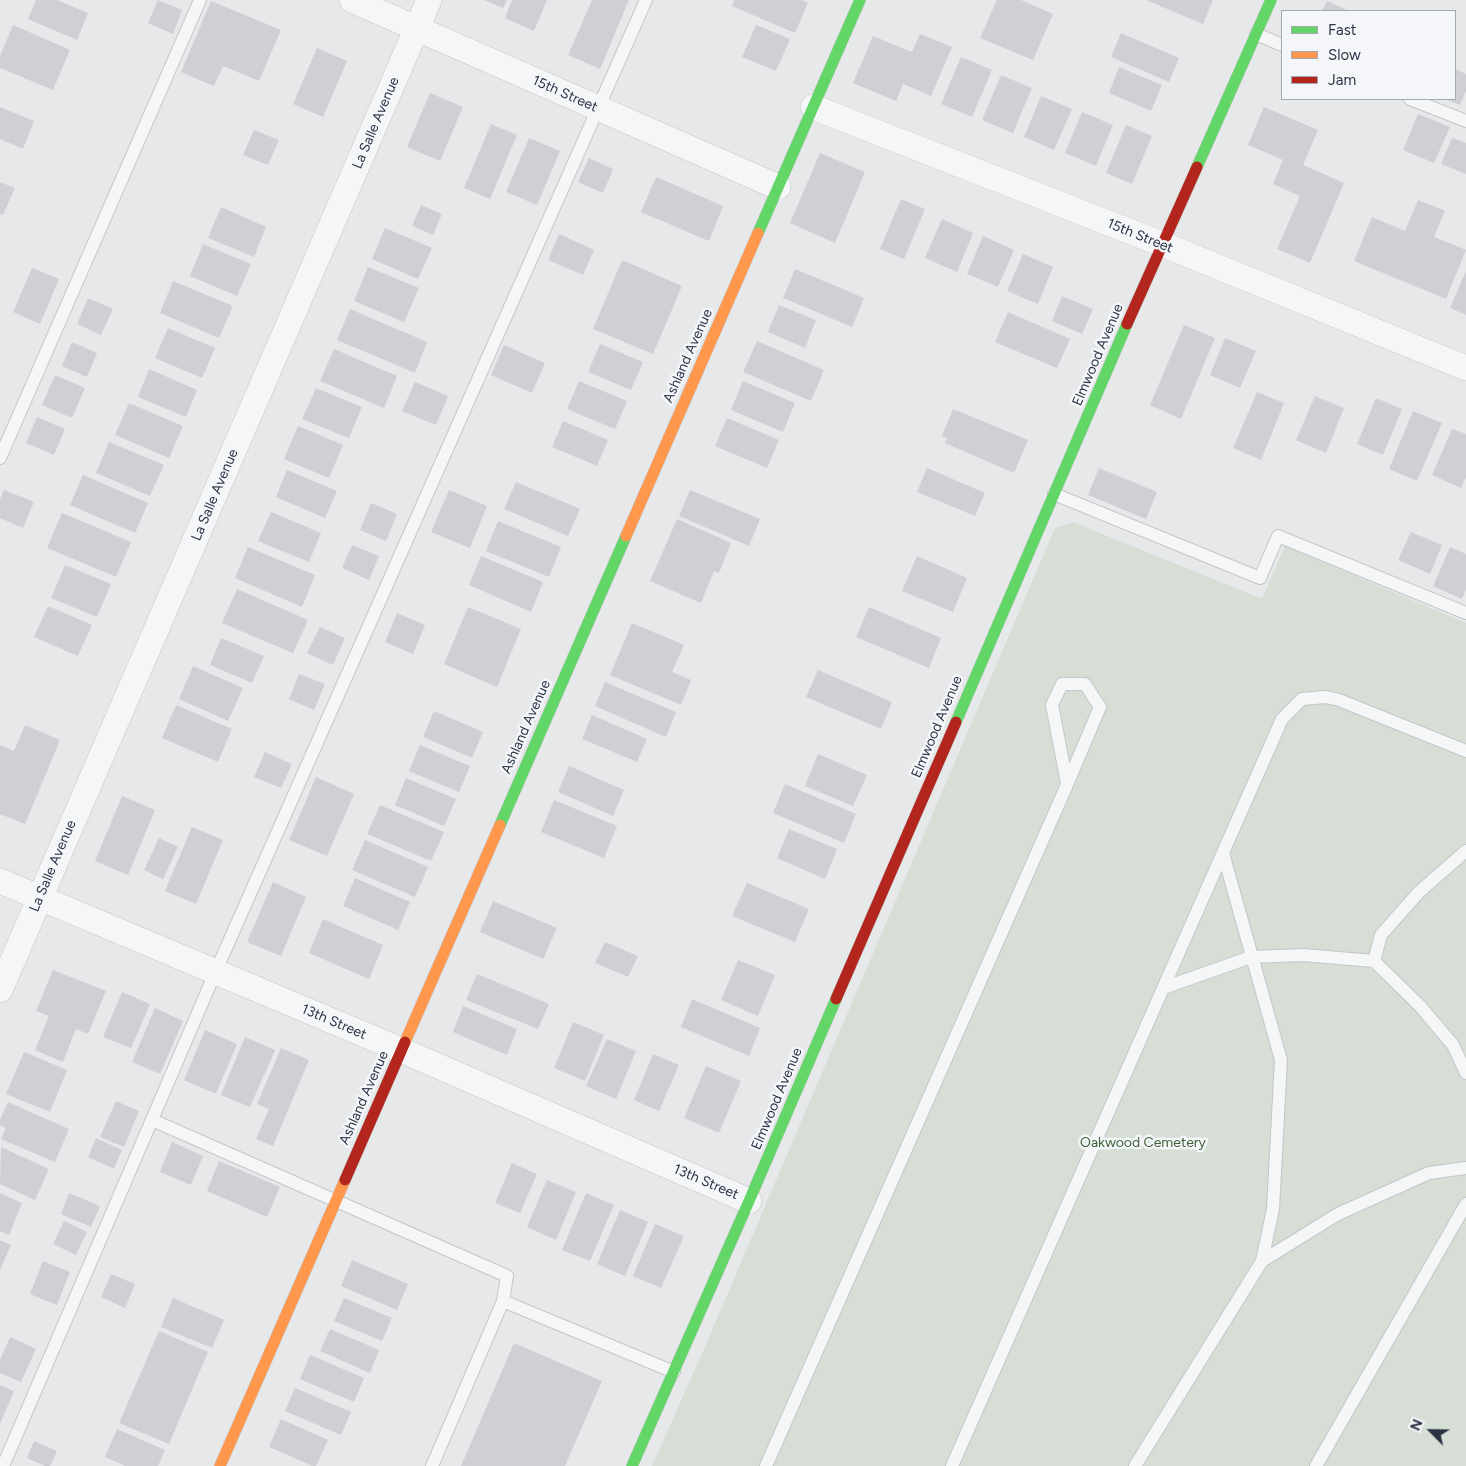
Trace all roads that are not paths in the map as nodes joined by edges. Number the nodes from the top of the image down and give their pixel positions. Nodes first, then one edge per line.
1 (200, 0) edge
2 (352, 0) edge
3 (430, 0) edge
4 (646, 0) edge
5 (860, 0) edge
6 (1271, 0) edge
7 (417, 29) junction
8 (1256, 34) junction
9 (1281, 45) edge
10 (1413, 100) edge
11 (813, 107) junction
12 (598, 108) junction
13 (1466, 121) edge
14 (778, 187) junction
15 (1162, 244) junction
16 (1466, 368) edge
17 (0, 458) edge
18 (1054, 494) junction
19 (1466, 613) edge
20 (1466, 751) edge
21 (1067, 783) junction
22 (1466, 851) edge
23 (1223, 853) junction
24 (0, 881) edge
25 (39, 899) junction
26 (1251, 957) junction
27 (1374, 960) junction
28 (215, 973) junction
29 (1163, 988) junction
30 (0, 990) edge
31 (401, 1050) junction
32 (1466, 1073) edge
33 (152, 1120) junction
34 (1466, 1168) edge
35 (749, 1200) junction
36 (336, 1201) junction
37 (1466, 1204) edge
38 (1262, 1261) junction
39 (503, 1301) junction
40 (674, 1372) junction
41 (4, 1466) edge
42 (220, 1466) edge
43 (432, 1466) edge
44 (632, 1466) edge
45 (766, 1466) edge
46 (952, 1466) edge
47 (1135, 1466) edge
48 (1316, 1466) edge

1 - 17 lane
2 - 7 street, 15th Street
3 - 7 street, La Salle Avenue
4 - 12 lane
5 - 11 street, Ashland Avenue
6 - 8 street, Elmwood Avenue
7 - 12 street, 15th Street
7 - 25 street, La Salle Avenue
8 - 9 lane
8 - 15 street, Elmwood Avenue
10 - 13 lane
11 - 14 street, Ashland Avenue
11 - 15 street, 15th Street
12 - 14 street, 15th Street
12 - 28 lane
14 - 31 street, Ashland Avenue
15 - 16 street, 15th Street
15 - 18 street, Elmwood Avenue
18 - 19 lane
18 - 35 street, Elmwood Avenue
20 - 23 lane
21 - 21 lane
21 - 45 lane
22 - 27 lane
23 - 26 lane
23 - 29 lane
24 - 25 street, 13th Street
25 - 28 street, 13th Street
25 - 30 street, La Salle Avenue
26 - 27 lane
26 - 29 lane
26 - 38 lane
27 - 32 lane
28 - 31 street, 13th Street
28 - 33 lane
29 - 46 lane
31 - 35 street, 13th Street
31 - 36 street, Ashland Avenue
33 - 36 lane
33 - 41 lane
34 - 38 lane
35 - 40 street, Elmwood Avenue
36 - 39 lane
36 - 42 street, Ashland Avenue
37 - 48 lane
38 - 47 lane
39 - 40 lane
39 - 43 lane
40 - 44 street, Elmwood Avenue

